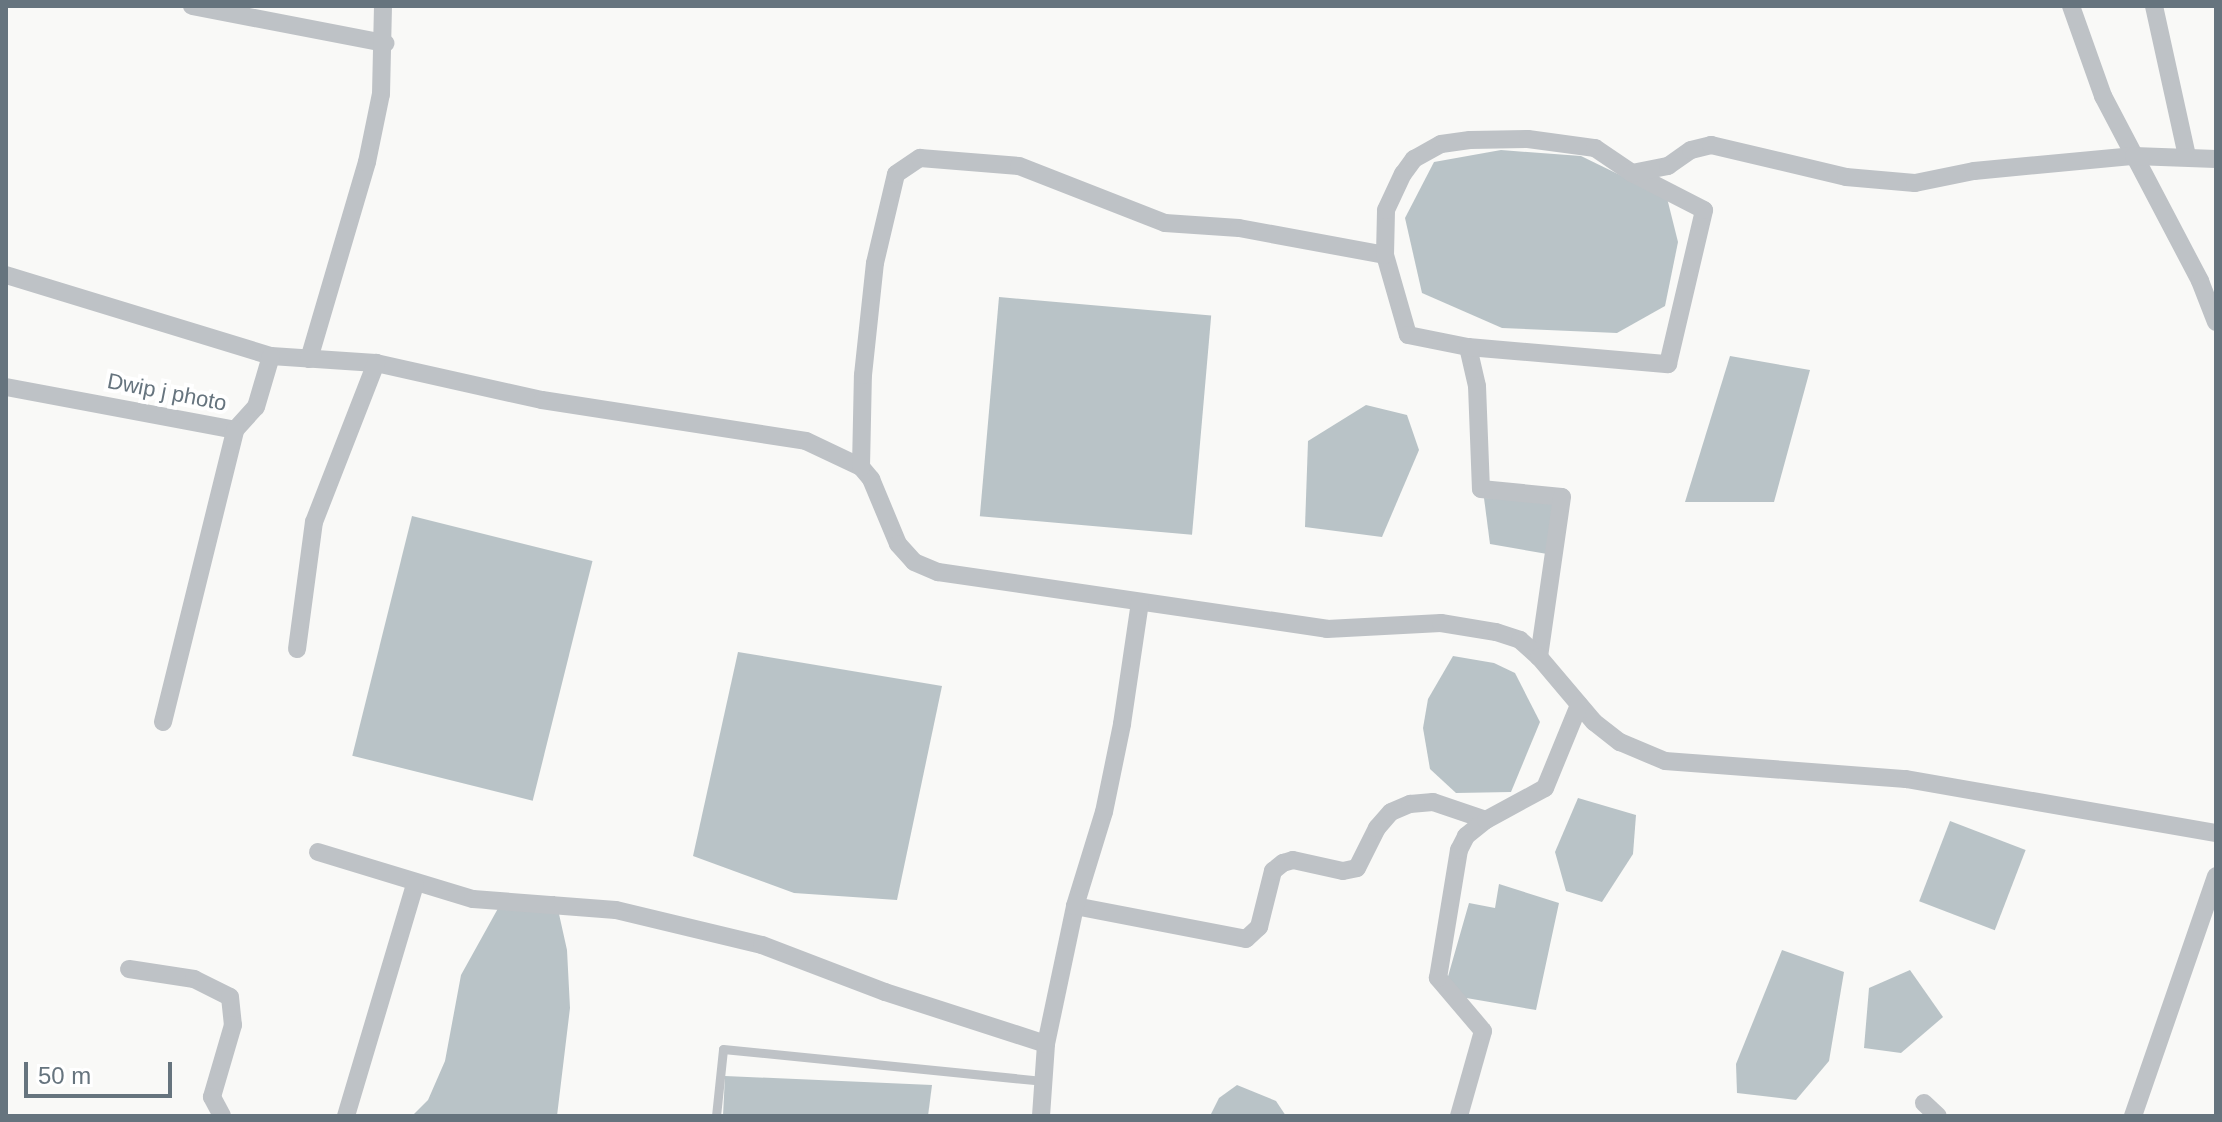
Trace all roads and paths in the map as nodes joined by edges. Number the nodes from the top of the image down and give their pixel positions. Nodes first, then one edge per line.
1 (192, 6) edge
2 (383, 6) edge
3 (2071, 6) edge
4 (2154, 6) edge
5 (385, 43) junction
6 (2134, 156) junction
7 (2187, 156) junction
8 (2216, 159) edge
9 (1632, 173) junction
10 (1385, 255) junction
11 (6, 275) edge
12 (2216, 322) edge
13 (1468, 347) junction
14 (271, 356) junction
15 (309, 359) junction
16 (376, 363) junction
17 (6, 387) edge
18 (235, 430) junction
19 (861, 467) junction
20 (1140, 602) junction
21 (297, 649) dead end
22 (1539, 657) junction
23 (1579, 705) junction
24 (163, 722) dead end
25 (1486, 820) junction
26 (2216, 833) edge
27 (318, 852) dead end
28 (2216, 876) edge
29 (415, 885) junction
30 (1075, 906) junction
31 (129, 969) dead end
32 (1046, 1044) junction
33 (1042, 1081) junction
34 (222, 1116) edge
35 (346, 1116) edge
36 (716, 1116) edge
37 (1041, 1116) edge
38 (1459, 1116) edge
39 (2133, 1116) edge

1 - 5 street
2 - 5 street
3 - 6 street
4 - 7 street
5 - 15 street
6 - 7 street
6 - 9 street
6 - 12 street
7 - 8 street
9 - 10 street
9 - 13 street
10 - 13 street
10 - 19 street
11 - 14 street
13 - 22 street
14 - 15 street
14 - 18 street, Dwip j photo
15 - 16 street
16 - 19 street
16 - 21 street
17 - 18 street, Dwip j photo
18 - 24 street
19 - 20 street
20 - 22 street
20 - 30 street
22 - 23 street
23 - 25 street
23 - 26 street
25 - 30 street
25 - 38 street
27 - 29 street
28 - 39 street
29 - 32 street
29 - 35 street
30 - 32 street
31 - 34 street
32 - 33 street
33 - 36 lane
33 - 37 street

